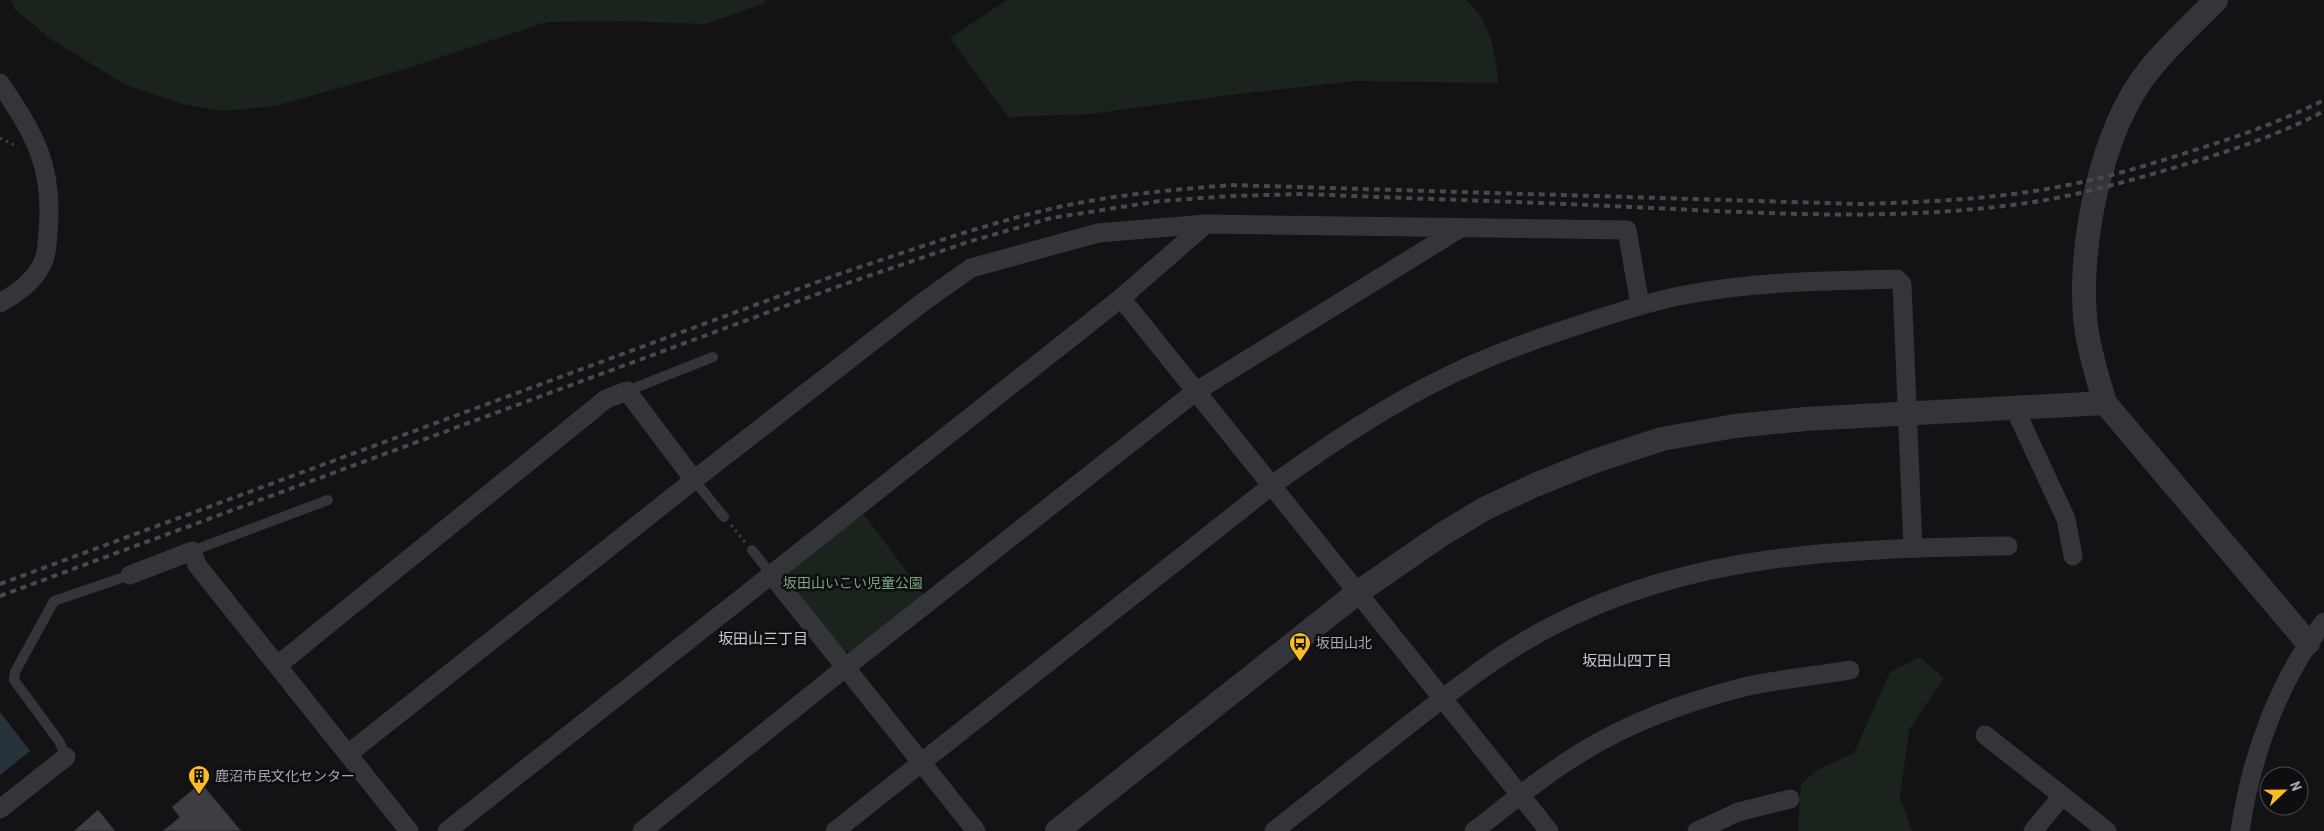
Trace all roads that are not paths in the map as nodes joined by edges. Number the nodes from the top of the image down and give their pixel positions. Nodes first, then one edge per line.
1 (2216, 0) edge
2 (0, 83) edge
3 (1206, 224) junction
4 (1459, 229) junction
5 (1121, 298) junction
6 (0, 303) edge
7 (1640, 305) junction
8 (713, 357) dead end
9 (627, 391) junction
10 (1195, 392) junction
11 (2105, 403) junction
12 (2014, 406) junction
13 (1908, 414) junction
14 (694, 480) junction
15 (1271, 486) junction
16 (328, 500) dead end
17 (724, 517) road end
18 (2008, 546) dead end
19 (1914, 548) junction
20 (752, 550) road end
21 (192, 551) junction
22 (2073, 556) dead end
23 (771, 574) junction
24 (130, 575) joint
25 (1357, 592) junction
26 (2324, 622) edge
27 (2308, 643) junction
28 (278, 665) junction
29 (846, 667) junction
30 (1850, 670) dead end
31 (1441, 699) junction
32 (1984, 734) dead end
33 (348, 754) junction
34 (66, 757) joint
35 (921, 763) junction
36 (1520, 795) junction
37 (2062, 796) junction
38 (1790, 799) dead end
39 (0, 809) edge
40 (409, 831) edge
41 (446, 831) edge
42 (642, 831) edge
43 (835, 831) edge
44 (976, 831) edge
45 (1058, 831) edge
46 (1274, 831) edge
47 (1474, 831) edge
48 (1549, 831) edge
49 (1697, 831) edge
50 (2033, 831) edge
51 (2107, 831) edge
52 (2240, 831) edge

1 - 11 street
2 - 6 street
3 - 4 street
3 - 5 street
3 - 14 street
4 - 7 street
4 - 10 street
5 - 10 street
5 - 23 street
7 - 13 street
7 - 15 street
8 - 9 lane
9 - 14 street
9 - 28 street
10 - 15 street
10 - 29 street
11 - 12 street
11 - 27 street
12 - 13 street
12 - 22 street
13 - 19 street
13 - 25 street
14 - 17 lane
14 - 33 street
15 - 25 street
15 - 35 street
16 - 21 lane
18 - 19 street
19 - 31 street
20 - 23 lane
21 - 24 street
21 - 28 street
23 - 29 street
23 - 41 street
24 - 34 lane
25 - 31 street
25 - 45 street
26 - 27 street
27 - 52 street
28 - 33 street
29 - 35 street
29 - 42 street
30 - 36 street
31 - 36 street
31 - 46 street
32 - 37 street
33 - 40 street
34 - 39 street
35 - 43 street
35 - 44 street
36 - 47 street
36 - 48 street
37 - 50 street
37 - 51 street
38 - 49 street

